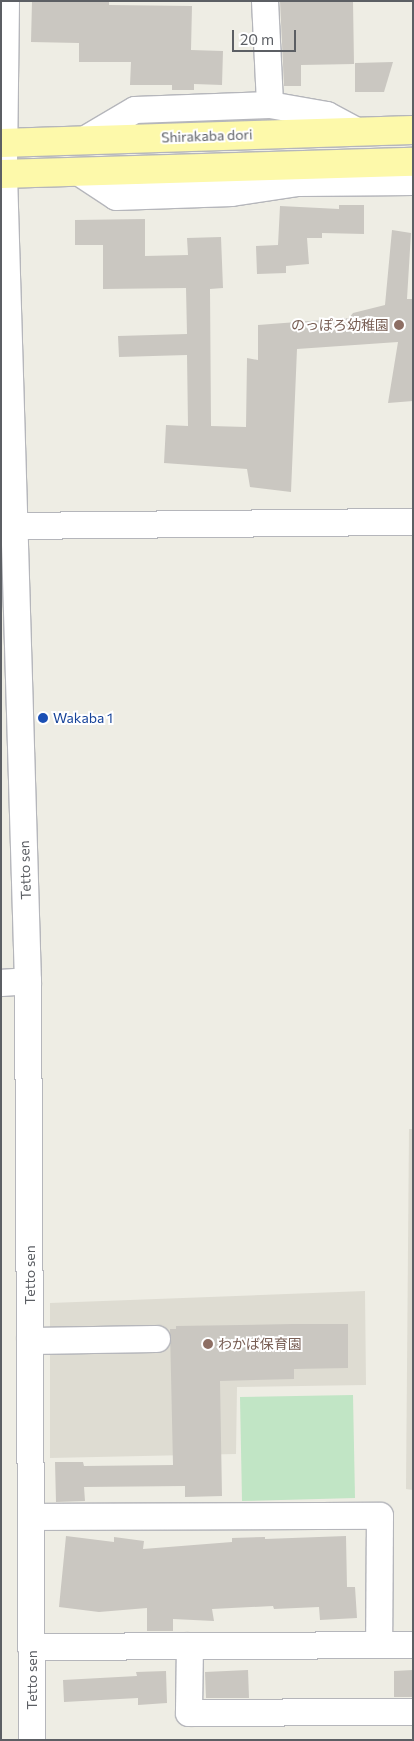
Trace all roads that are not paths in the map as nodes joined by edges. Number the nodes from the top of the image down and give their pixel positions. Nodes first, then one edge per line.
1 (6, 1) edge
2 (265, 1) edge
3 (270, 105) junction
4 (413, 130) edge
5 (359, 132) junction
6 (84, 140) junction
7 (3, 143) edge
8 (413, 162) edge
9 (78, 172) junction
10 (3, 174) edge
11 (413, 182) edge
12 (413, 522) edge
13 (15, 526) junction
14 (28, 981) junction
15 (1, 983) edge
16 (157, 1340) dead end
17 (30, 1342) junction
18 (31, 1517) junction
19 (379, 1645) junction
20 (413, 1645) edge
21 (190, 1646) junction
22 (32, 1647) junction
23 (413, 1712) edge
24 (32, 1740) edge

1 - 7 street, Tetto sen
2 - 3 street
3 - 5 street
3 - 6 street
4 - 5 main road, Shirakaba dori
5 - 6 main road, Shirakaba dori
6 - 7 main road, Shirakaba dori
7 - 10 street, Tetto sen
8 - 9 main road
9 - 10 main road
9 - 11 street
10 - 13 street, Tetto sen
12 - 13 street
13 - 14 street, Tetto sen
14 - 15 street
14 - 17 street, Tetto sen
16 - 17 street
17 - 18 street, Tetto sen
18 - 19 street
18 - 22 street, Tetto sen
19 - 20 street
19 - 21 street
21 - 22 street
21 - 23 street
22 - 24 street, Tetto sen

